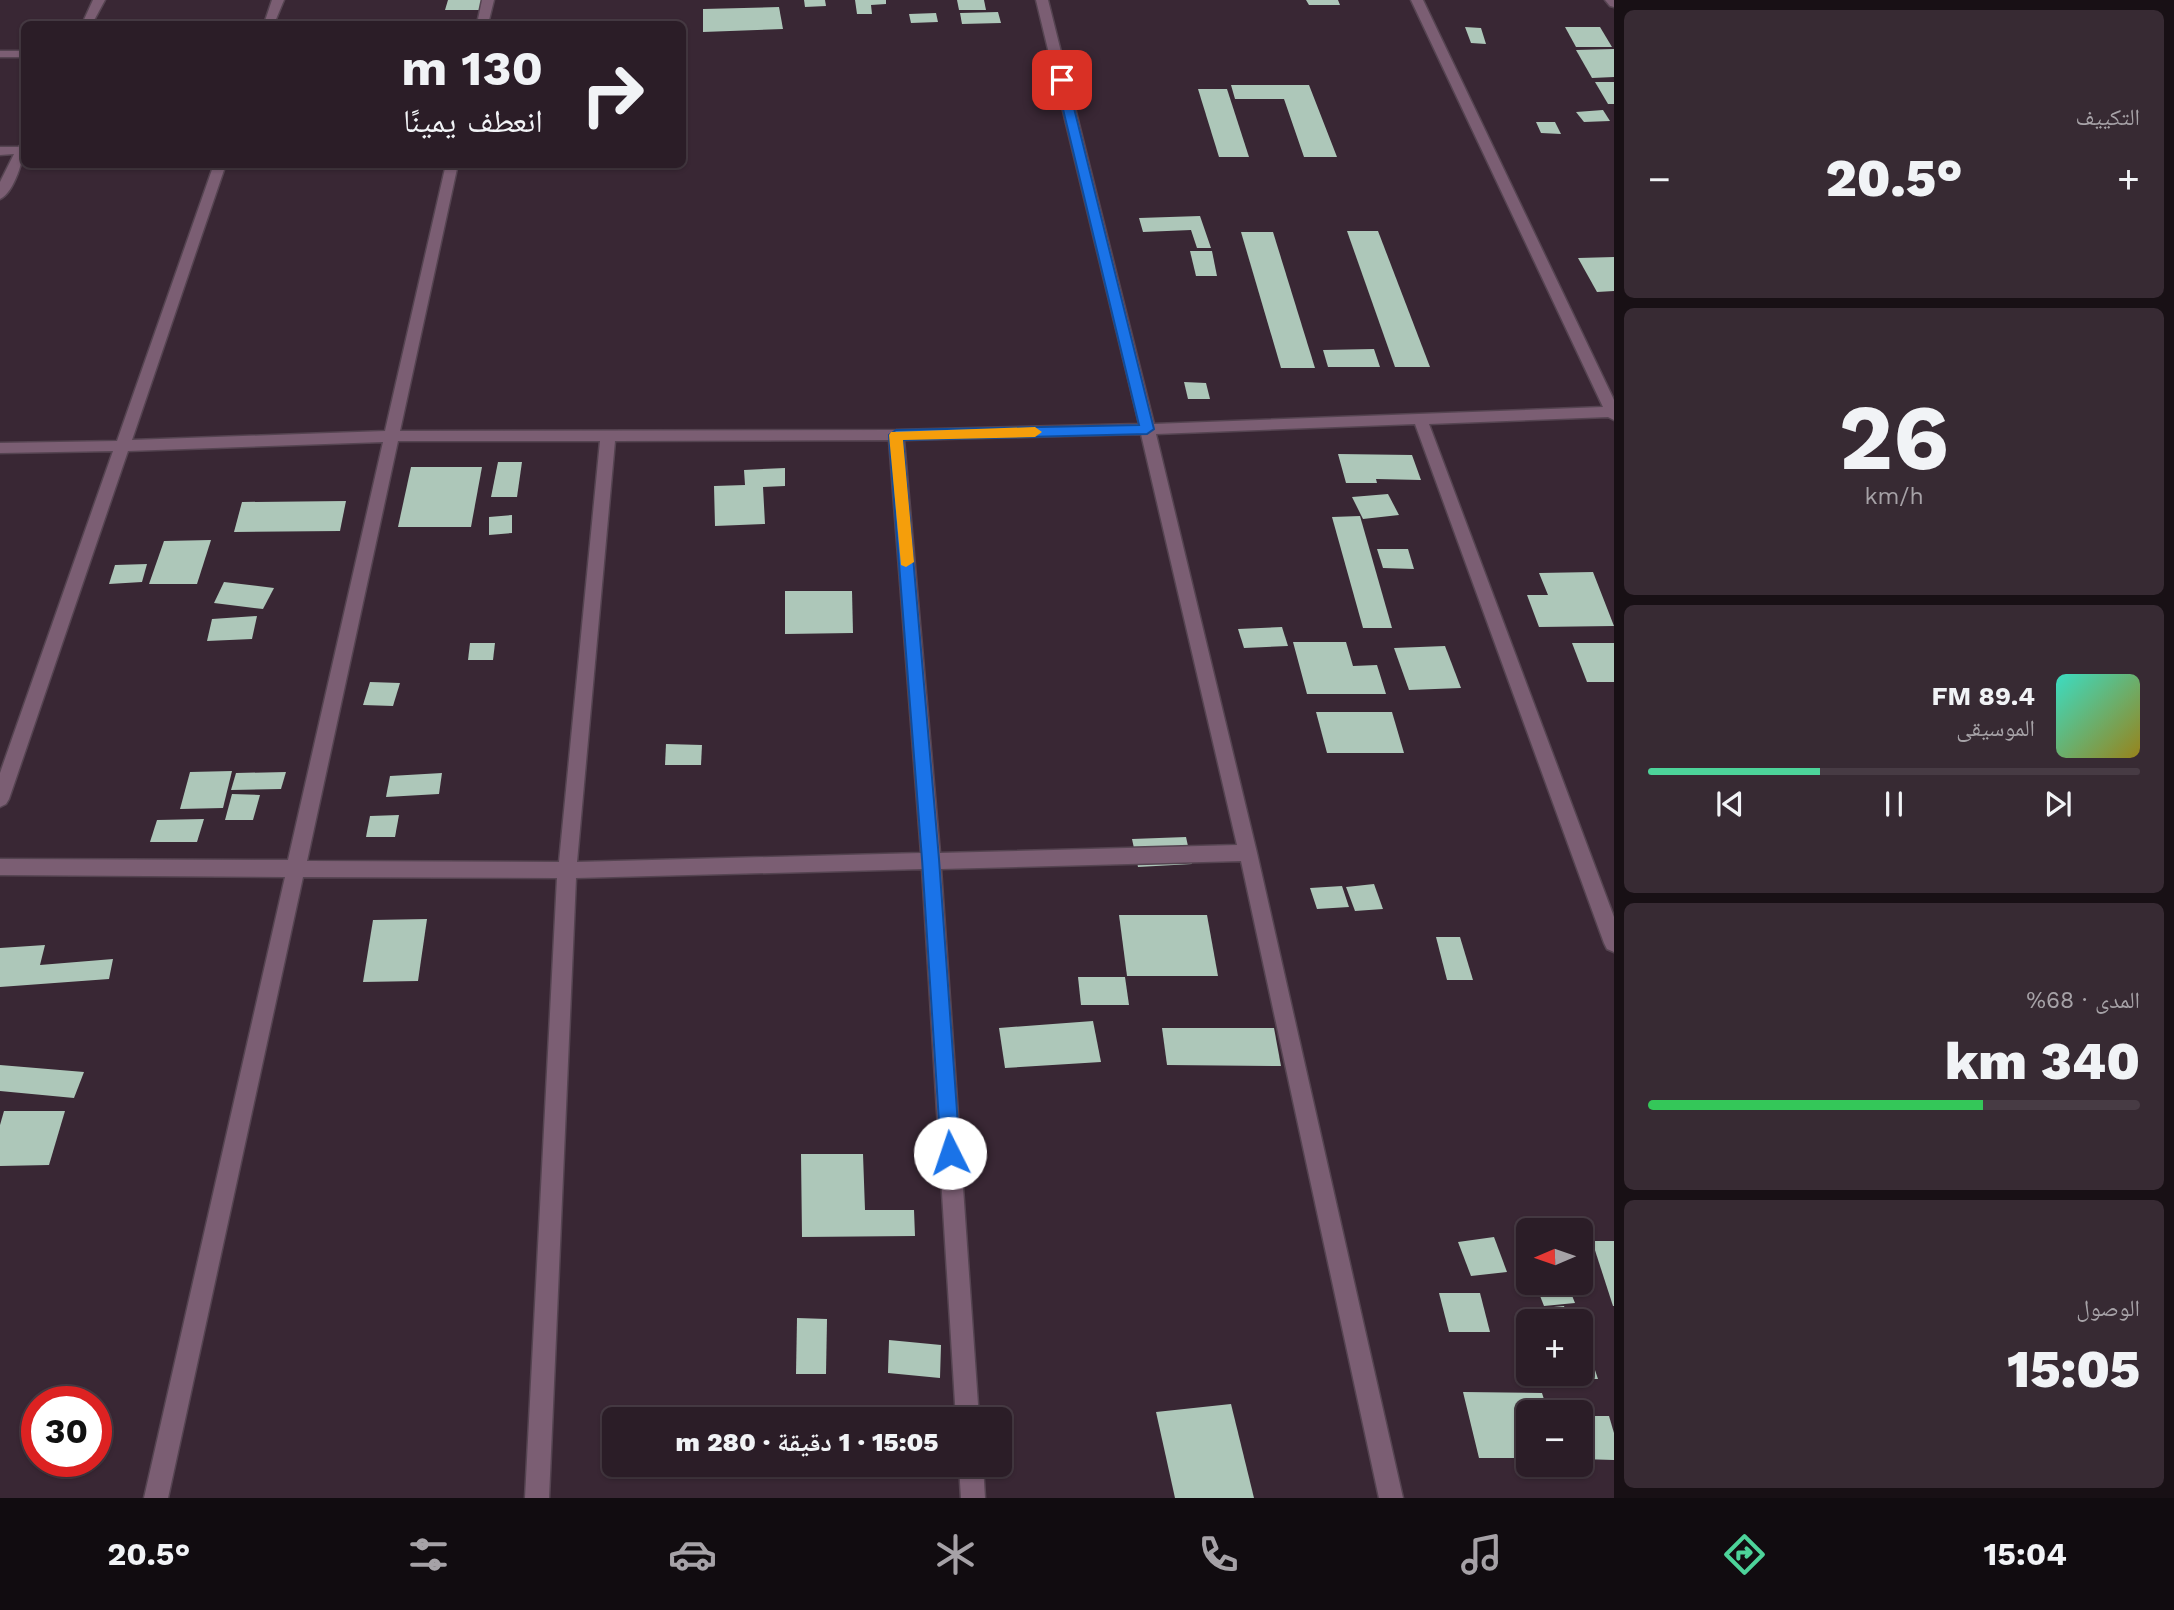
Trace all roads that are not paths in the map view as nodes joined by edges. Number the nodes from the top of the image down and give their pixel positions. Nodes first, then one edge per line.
1 (99, 0) edge
2 (278, 0) edge
3 (488, 0) edge
4 (1042, 0) edge
5 (1416, 0) edge
6 (88, 21) edge
7 (270, 21) edge
8 (484, 21) edge
9 (0, 54) edge
10 (21, 54) edge
11 (21, 149) edge
12 (0, 150) edge
13 (21, 155) edge
14 (219, 168) edge
15 (451, 168) edge
16 (0, 195) edge
17 (1613, 413) edge
18 (1420, 419) junction
19 (1147, 429) junction
20 (896, 435) junction
21 (392, 436) junction
22 (608, 438) junction
23 (122, 446) junction
24 (0, 448) edge
25 (0, 799) edge
26 (1248, 853) junction
27 (931, 859) junction
28 (0, 867) edge
29 (295, 867) junction
30 (567, 870) junction
31 (1614, 943) edge
32 (967, 1407) edge
33 (972, 1477) edge
34 (156, 1498) edge
35 (537, 1498) edge
36 (973, 1498) edge
37 (1391, 1498) edge

1 - 6 street
2 - 7 street
3 - 8 street
4 - 19 street
5 - 17 street
9 - 10 street
11 - 12 street
13 - 16 street
14 - 23 street
15 - 21 street
17 - 18 street
18 - 19 street
18 - 31 street
19 - 20 street
19 - 26 street
20 - 22 street
20 - 27 street
21 - 22 street
21 - 23 street
21 - 29 street
22 - 30 street
23 - 24 street
23 - 25 street
26 - 27 street
26 - 37 street
27 - 30 street
27 - 32 street
28 - 29 street
29 - 30 street
29 - 34 street
30 - 35 street
33 - 36 street

